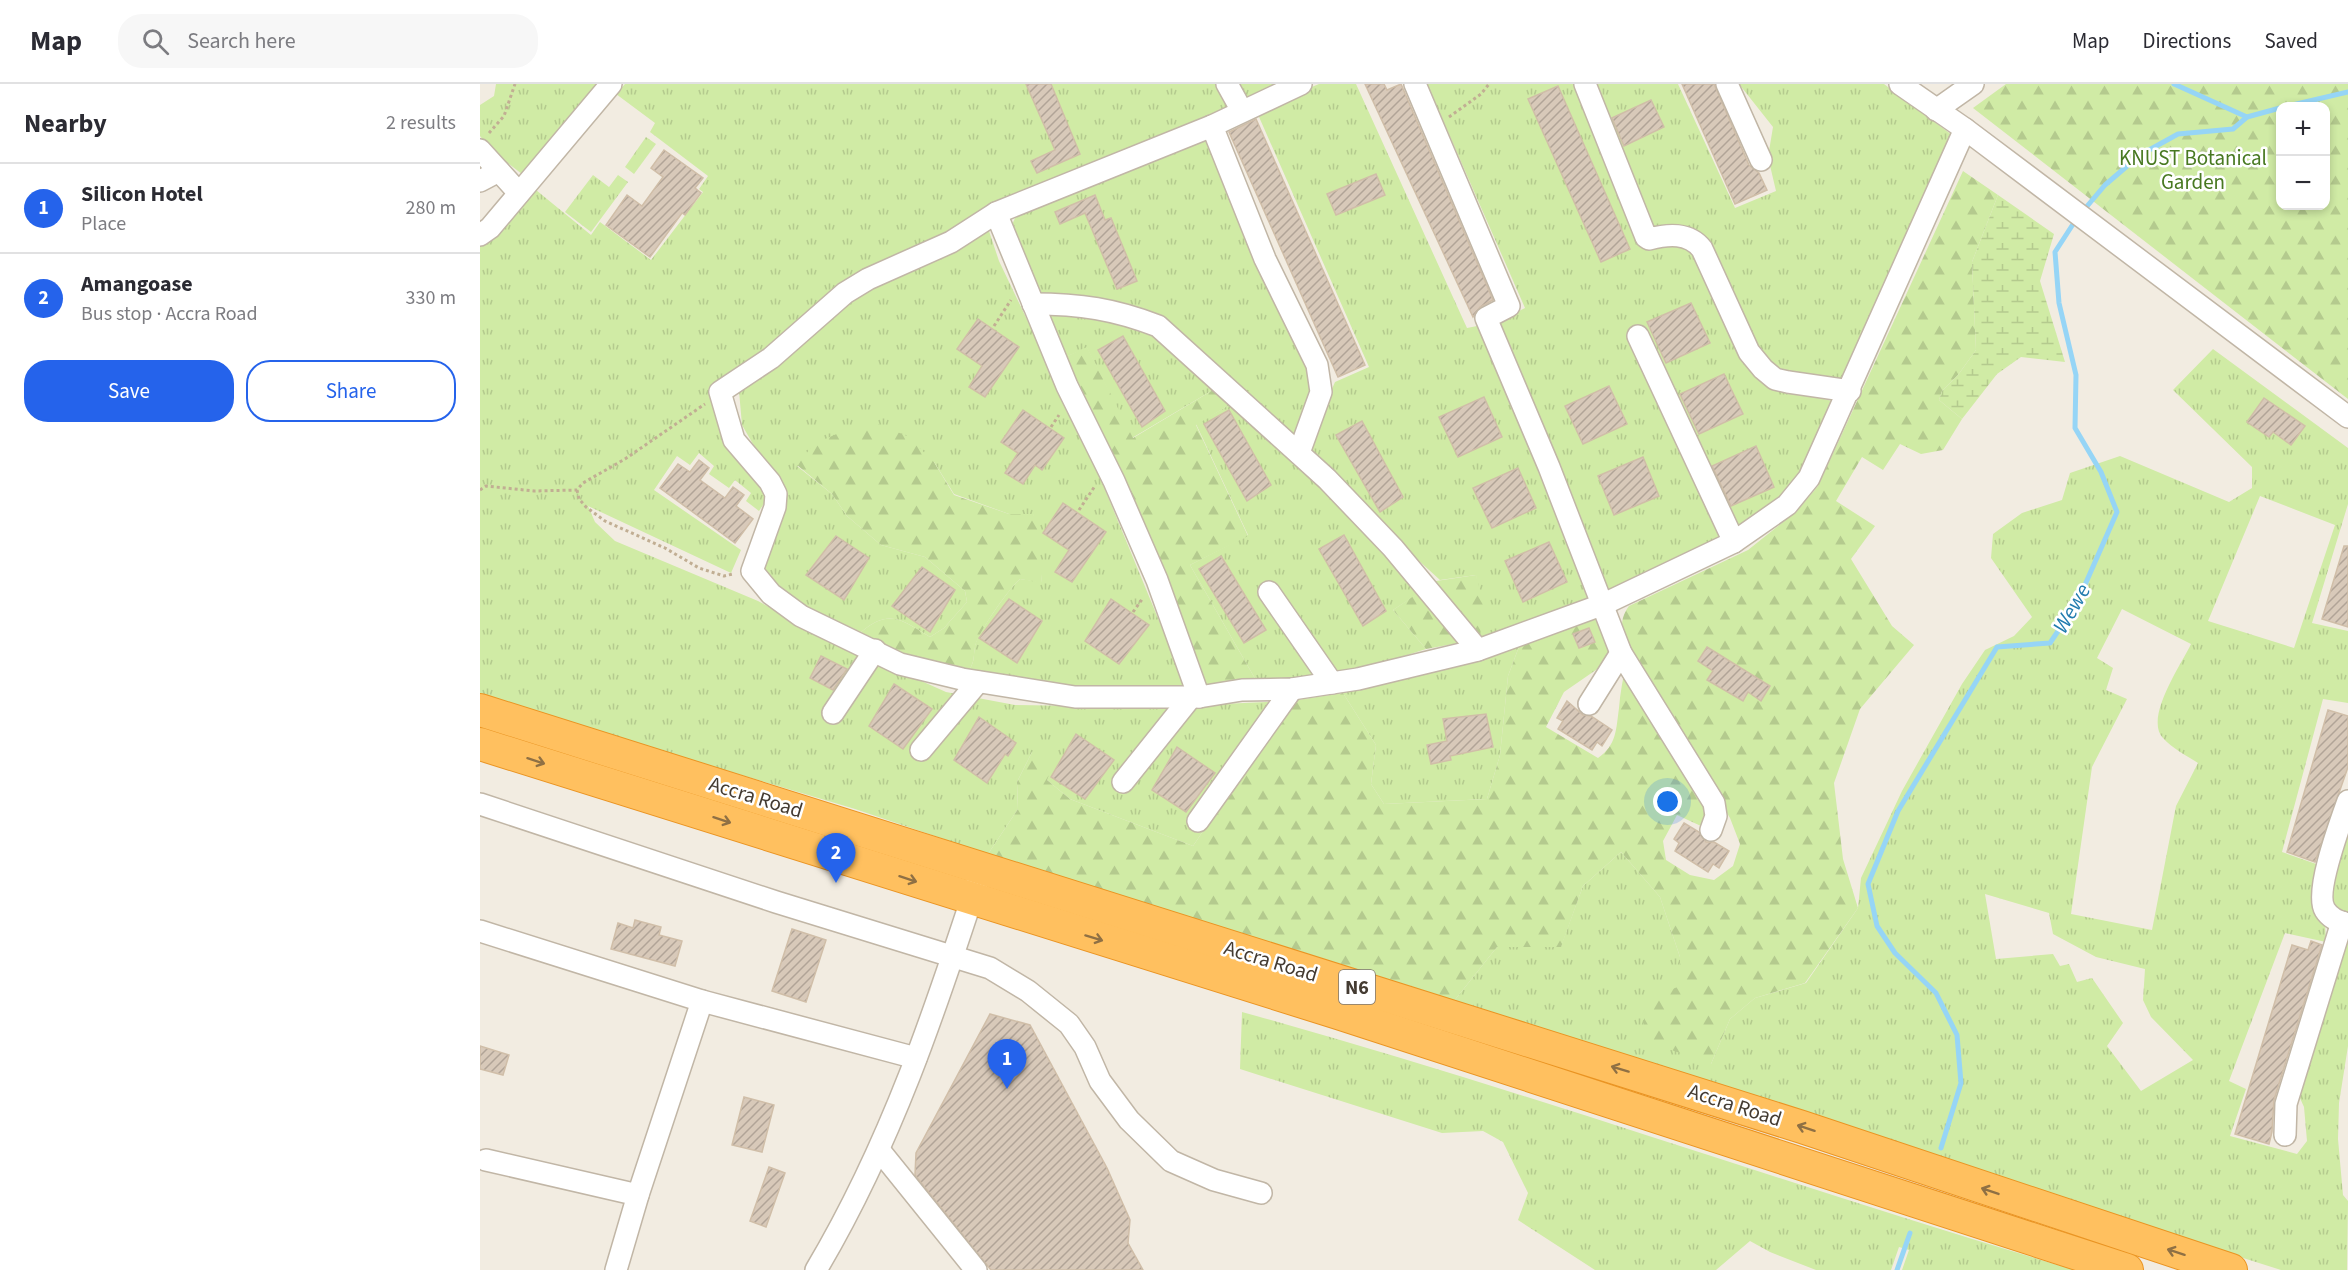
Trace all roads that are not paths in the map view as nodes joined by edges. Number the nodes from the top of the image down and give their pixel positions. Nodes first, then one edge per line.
1 (611, 84) edge
2 (1227, 84) edge
3 (1301, 84) edge
4 (1415, 84) edge
5 (1585, 84) edge
6 (1727, 84) edge
7 (1900, 84) edge
8 (1973, 84) edge
9 (1936, 110) junction
10 (1242, 111) junction
11 (1212, 126) junction
12 (1965, 129) junction
13 (483, 143) edge
14 (1761, 160) dead end
15 (499, 171) junction
16 (480, 181) edge
17 (519, 193) junction
18 (996, 213) junction
19 (480, 235) edge
20 (1033, 304) junction
21 (1638, 336) dead end
22 (1850, 391) junction
23 (2348, 417) edge
24 (1299, 453) junction
25 (1734, 542) junction
26 (1269, 592) dead end
27 (1604, 604) junction
28 (875, 650) junction
29 (1478, 650) junction
30 (1622, 653) junction
31 (978, 682) junction
32 (1332, 683) junction
33 (1292, 689) junction
34 (1195, 697) junction
35 (1589, 704) dead end
36 (480, 710) edge
37 (833, 713) dead end
38 (480, 744) edge
39 (921, 750) dead end
40 (1123, 782) dead end
41 (2348, 801) edge
42 (480, 804) edge
43 (1198, 821) dead end
44 (1711, 830) dead end
45 (981, 870) junction
46 (971, 899) junction
47 (2345, 923) edge
48 (480, 931) edge
49 (950, 958) junction
50 (702, 1001) junction
51 (916, 1058) junction
52 (2285, 1135) dead end
53 (880, 1151) junction
54 (486, 1160) dead end
55 (1261, 1193) dead end
56 (638, 1195) junction
57 (2115, 1267) edge
58 (616, 1270) edge
59 (816, 1270) edge
60 (976, 1270) edge
61 (2231, 1270) edge

1 - 17 street
2 - 10 street
3 - 10 street
4 - 27 street
5 - 22 street
6 - 14 street
7 - 9 street
8 - 9 street
9 - 12 street
10 - 11 street
11 - 18 street
11 - 24 street
12 - 22 street
12 - 23 street
13 - 15 street
15 - 16 street
15 - 17 street
17 - 19 street
18 - 20 street
18 - 28 street
20 - 24 street
20 - 34 street
21 - 25 street
22 - 25 street
24 - 29 street
25 - 27 street
26 - 32 street
27 - 29 street
27 - 30 street
28 - 31 street
28 - 37 street
29 - 32 street
30 - 35 street
30 - 44 street
31 - 34 street
31 - 39 street
32 - 33 street
33 - 34 street
33 - 43 street
34 - 40 street
36 - 45 highway, Accra Road / N6
38 -> 46 highway, Accra Road / N6
41 - 47 street
42 - 49 street
45 - 46 street
61 -> 45 highway, Accra Road / N6
46 - 49 street
46 -> 57 highway, Accra Road / N6
47 - 52 street
48 - 50 street
49 - 51 street
49 - 55 street
50 - 51 street
50 - 56 street
51 - 53 street
53 - 59 street
53 - 60 street
54 - 56 street
56 - 58 street

